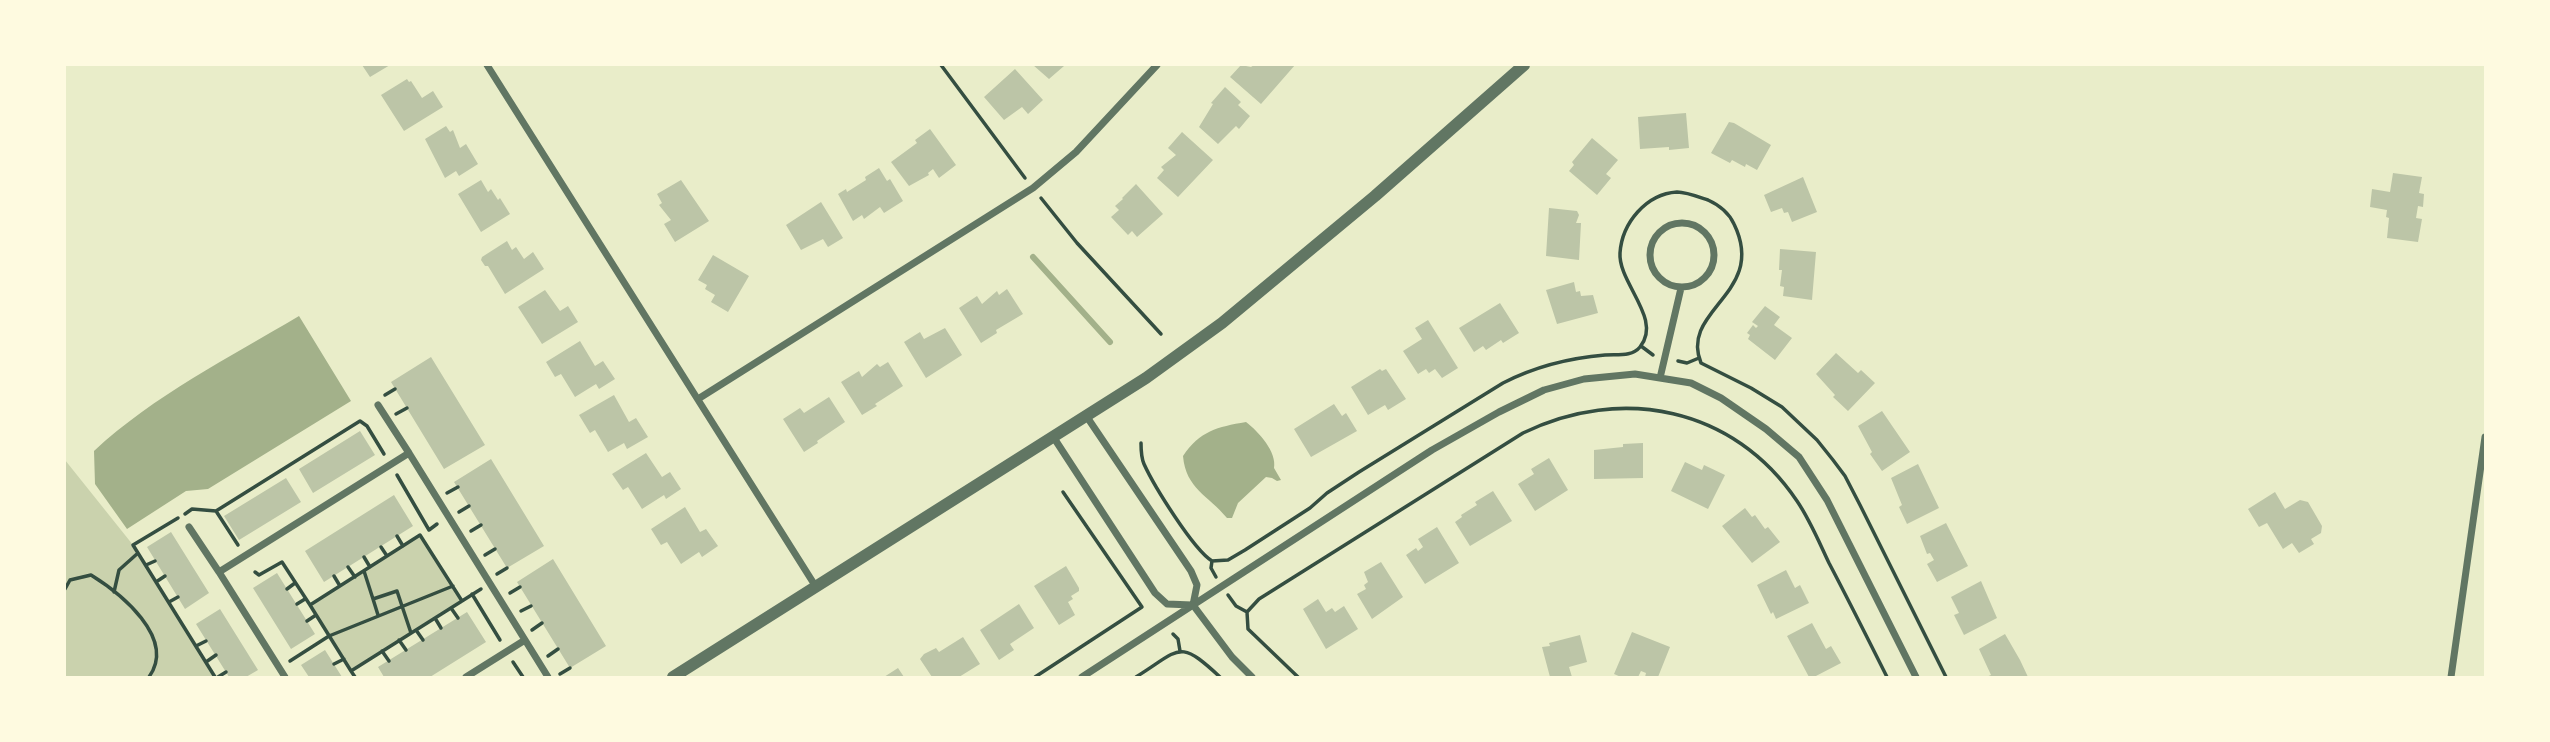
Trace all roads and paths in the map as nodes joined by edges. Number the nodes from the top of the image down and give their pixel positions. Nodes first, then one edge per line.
1 (487, 65) edge
2 (941, 65) edge
3 (1157, 65) edge
4 (1524, 65) edge
5 (1024, 176) dead end
6 (1042, 200) dead end
7 (1681, 288) junction
8 (1161, 334) dead end
9 (1660, 378) junction
10 (698, 399) junction
11 (378, 405) dead end
12 (1087, 417) junction
13 (344, 431) junction
14 (2485, 437) edge
15 (1054, 438) junction
16 (348, 439) dead end
17 (326, 442) junction
18 (1141, 443) dead end
19 (331, 449) dead end
20 (311, 452) junction
21 (409, 453) junction
22 (316, 459) dead end
23 (391, 464) junction
24 (269, 478) junction
25 (274, 486) dead end
26 (252, 489) junction
27 (1063, 492) dead end
28 (256, 496) dead end
29 (233, 500) junction
30 (238, 508) dead end
31 (216, 511) junction
32 (449, 517) junction
33 (189, 527) dead end
34 (429, 530) junction
35 (421, 535) junction
36 (397, 536) dead end
37 (403, 546) junction
38 (380, 547) dead end
39 (138, 553) junction
40 (245, 555) junction
41 (387, 556) junction
42 (364, 557) dead end
43 (155, 561) dead end
44 (1212, 561) junction
45 (146, 565) junction
46 (348, 567) dead end
47 (370, 567) junction
48 (364, 571) junction
49 (219, 572) junction
50 (255, 572) dead end
51 (165, 576) dead end
52 (334, 576) dead end
53 (355, 576) junction
54 (156, 582) junction
55 (295, 583) junction
56 (489, 583) junction
57 (1222, 585) junction
58 (340, 586) junction
59 (453, 586) junction
60 (816, 587) junction
61 (65, 589) edge
62 (287, 589) dead end
63 (114, 592) junction
64 (472, 594) junction
65 (178, 597) dead end
66 (305, 599) junction
67 (373, 599) junction
68 (462, 601) junction
69 (169, 602) junction
70 (297, 604) dead end
71 (310, 605) junction
72 (1193, 605) junction
73 (401, 607) junction
74 (451, 607) junction
75 (1247, 612) junction
76 (316, 615) junction
77 (378, 615) junction
78 (434, 618) junction
79 (457, 618) dead end
80 (307, 621) dead end
81 (441, 628) dead end
82 (413, 631) junction
83 (329, 636) junction
84 (399, 640) junction
85 (423, 640) dead end
86 (525, 640) junction
87 (206, 641) dead end
88 (196, 646) junction
89 (406, 650) dead end
90 (382, 651) junction
91 (507, 652) junction
92 (216, 656) dead end
93 (344, 659) junction
94 (389, 661) dead end
95 (206, 662) junction
96 (334, 664) dead end
97 (279, 667) junction
98 (226, 672) dead end
99 (352, 675) edge
100 (149, 677) edge
101 (217, 677) edge
102 (285, 677) edge
103 (466, 677) edge
104 (548, 677) edge
105 (673, 677) edge
106 (1035, 677) edge
107 (1082, 677) edge
108 (1136, 677) edge
109 (1220, 677) edge
110 (1252, 677) edge
111 (1298, 677) edge
112 (1887, 677) edge
113 (1916, 677) edge
114 (1946, 677) edge
115 (2451, 677) edge

1 - 10 street
2 - 5 path
3 - 10 street
4 - 12 street
6 - 8 path
7 - 7 street
7 - 9 street
9 - 57 street
9 - 113 street
10 - 60 street
11 - 21 street
12 - 15 street
12 - 72 street
13 - 16 path
13 - 17 path
13 - 23 path
14 - 115 street
15 - 60 street
15 - 72 street
17 - 19 path
17 - 20 path
18 - 44 path
20 - 22 path
20 - 24 path
21 - 23 street
21 - 32 street
23 - 34 path
23 - 40 street
24 - 25 path
24 - 26 path
26 - 28 path
26 - 29 path
27 - 106 path
29 - 30 path
29 - 31 path
31 - 39 path
31 - 40 path
32 - 34 path
32 - 56 street
33 - 49 street
34 - 35 path
35 - 37 path
35 - 59 path
36 - 37 path
37 - 41 path
38 - 41 path
39 - 45 path
39 - 63 path
40 - 49 street
41 - 47 path
42 - 47 path
43 - 45 path
44 - 57 path
44 - 114 path
45 - 54 path
46 - 53 path
47 - 48 path
48 - 53 path
48 - 67 path
49 - 97 street
50 - 55 path
51 - 54 path
52 - 58 path
53 - 58 path
54 - 69 path
55 - 62 path
55 - 66 path
56 - 64 path
56 - 86 street
57 - 72 street
57 - 75 path
58 - 71 path
59 - 68 path
59 - 73 path
60 - 105 street
61 - 63 path
63 - 100 path
64 - 68 path
64 - 91 path
65 - 69 path
66 - 70 path
66 - 71 path
67 - 73 path
67 - 77 path
68 - 74 path
69 - 88 path
71 - 76 path
72 - 107 street
72 - 110 street
73 - 77 path
73 - 82 path
74 - 78 path
74 - 79 path
75 - 111 path
75 - 112 path
76 - 80 path
76 - 83 path
77 - 83 path
78 - 81 path
78 - 82 path
82 - 84 path
82 - 85 path
83 - 93 path
83 - 97 path
84 - 89 path
84 - 90 path
86 - 91 street
86 - 104 street
87 - 88 path
88 - 95 path
90 - 94 path
90 - 99 path
91 - 103 street
92 - 95 path
93 - 96 path
93 - 99 path
95 - 101 path
97 - 102 street
98 - 101 path
108 - 109 path

